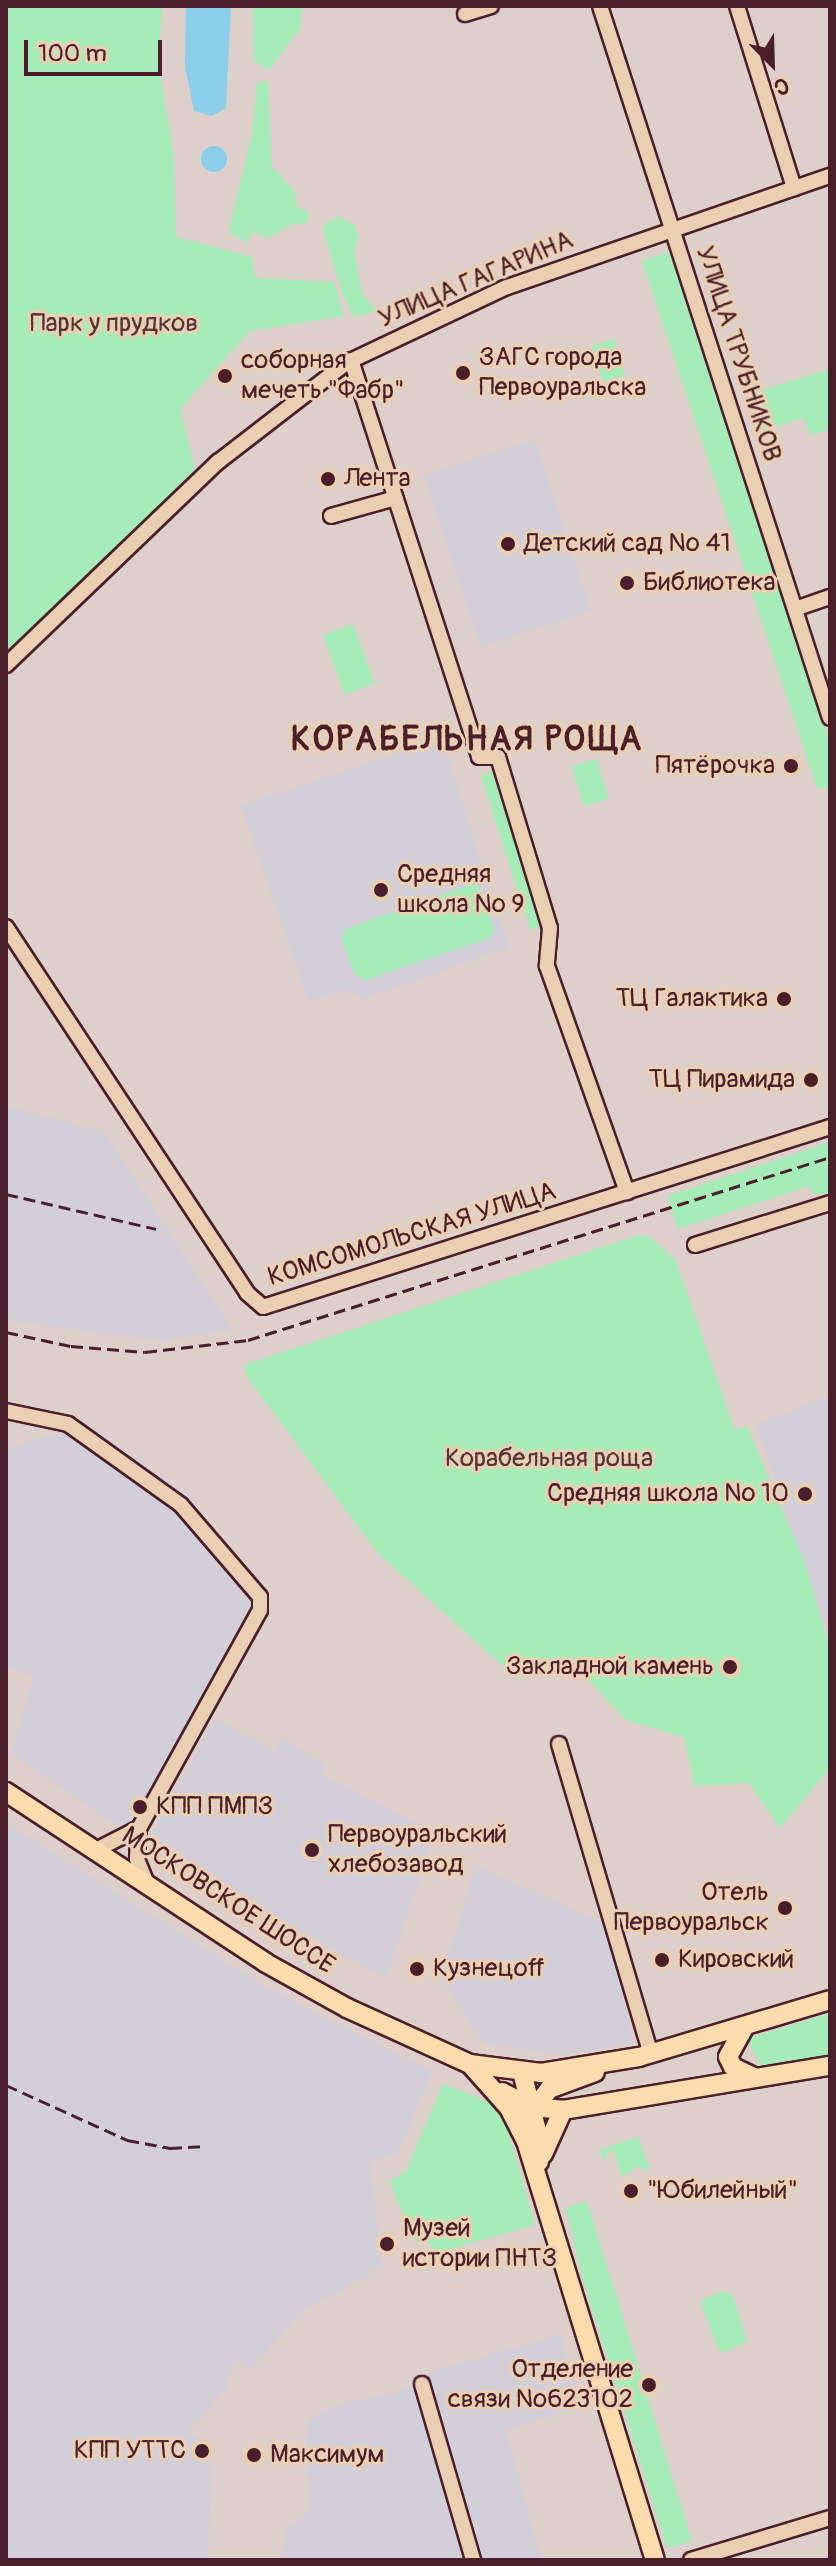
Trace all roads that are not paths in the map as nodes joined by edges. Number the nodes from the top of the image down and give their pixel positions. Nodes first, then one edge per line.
1 (491, 6) edge
2 (600, 6) edge
3 (737, 6) edge
4 (465, 14) dead end
5 (830, 176) edge
6 (794, 188) junction
7 (672, 227) junction
8 (351, 360) junction
9 (396, 498) junction
10 (331, 516) dead end
11 (830, 597) edge
12 (795, 609) junction
13 (6, 665) edge
14 (830, 718) edge
15 (6, 927) edge
16 (830, 1127) edge
17 (627, 1192) junction
18 (830, 1203) edge
19 (695, 1245) dead end
20 (6, 1411) edge
21 (559, 1744) dead end
22 (6, 1792) edge
23 (139, 1828) junction
24 (98, 1849) junction
25 (145, 1879) junction
26 (830, 2000) edge
27 (745, 2026) junction
28 (645, 2056) junction
29 (470, 2064) junction
30 (830, 2066) edge
31 (522, 2072) junction
32 (756, 2078) junction
33 (531, 2107) junction
34 (563, 2110) junction
35 (526, 2141) junction
36 (538, 2177) junction
37 (422, 2384) dead end
38 (830, 2518) edge
39 (473, 2560) edge
40 (655, 2560) edge
41 (691, 2560) edge

1 - 4 street
2 - 7 street, УЛИЦА ТРУБНИКОВ
3 - 6 street
5 - 6 street, УЛИЦА ГАГАРИНА
6 - 7 street, УЛИЦА ГАГАРИНА
7 - 8 street, УЛИЦА ГАГАРИНА
7 - 12 street, УЛИЦА ТРУБНИКОВ
8 - 9 street
8 - 13 street, УЛИЦА ГАГАРИНА
9 - 10 street
9 - 17 street
11 - 12 street
12 - 14 street, УЛИЦА ТРУБНИКОВ
15 - 17 street, КОМСОМОЛЬСКАЯ УЛИЦА
16 - 17 street, КОМСОМОЛЬСКАЯ УЛИЦА
18 - 19 street
20 - 23 street
21 - 28 street
22 - 24 main road, МОСКОВСКОЕ ШОССЕ
23 - 24 street
23 - 25 street
24 - 25 main road, МОСКОВСКОЕ ШОССЕ
25 - 29 main road, МОСКОВСКОЕ ШОССЕ
26 - 27 main road
27 - 28 main road
27 - 32 main road
28 - 31 main road
28 - 33 main road
29 - 31 main road
29 - 33 main road
29 - 35 main road
30 - 32 main road
31 - 33 main road
32 - 34 main road
33 - 34 main road
33 - 35 main road
33 - 36 main road
34 - 36 main road
35 - 36 main road
36 - 40 main road
37 - 39 street
38 - 41 street

